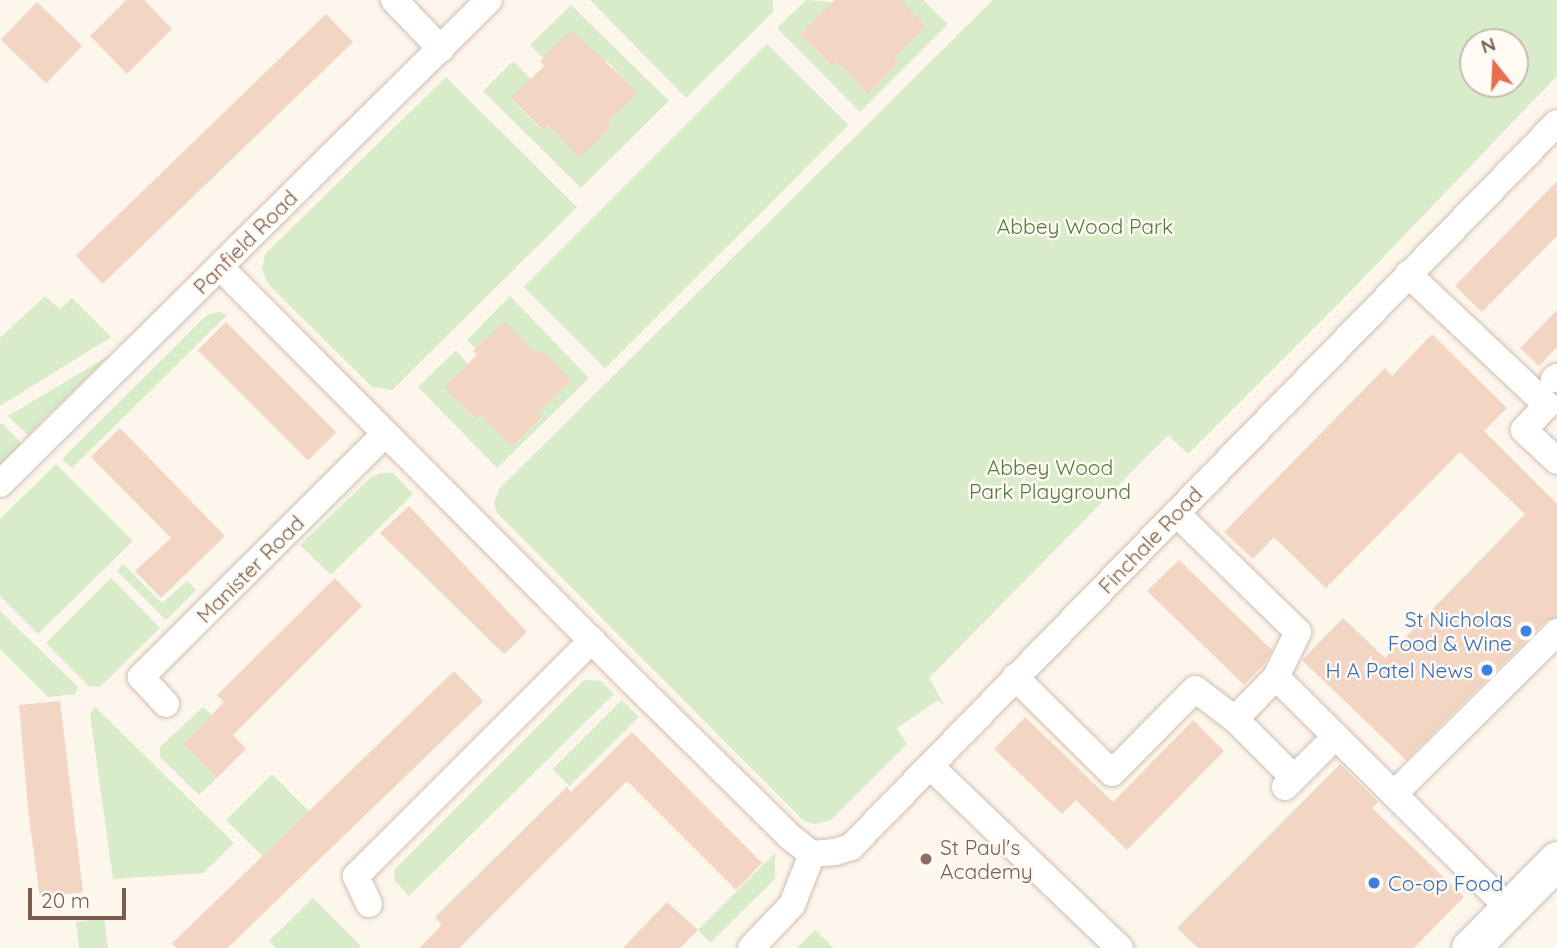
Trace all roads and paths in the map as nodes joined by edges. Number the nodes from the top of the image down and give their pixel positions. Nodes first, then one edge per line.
1 (394, 0) edge
2 (489, 0) edge
3 (441, 48) junction
4 (1557, 122) edge
5 (220, 267) junction
6 (1408, 274) junction
7 (385, 434) junction
8 (1557, 461) edge
9 (0, 484) edge
10 (1176, 513) junction
11 (1557, 632) edge
12 (592, 640) junction
13 (1015, 677) junction
14 (1276, 677) junction
15 (166, 704) dead end
16 (1235, 719) junction
17 (1336, 736) junction
18 (930, 766) junction
19 (1394, 793) junction
20 (812, 854) junction
21 (1557, 860) edge
22 (369, 904) dead end
23 (1509, 908) junction
24 (751, 948) edge
25 (1120, 948) edge
26 (1470, 948) edge

1 - 3 street
2 - 3 street, Panfield Road
3 - 5 street, Panfield Road
4 - 6 street, Finchale Road
5 - 7 street
5 - 9 street, Panfield Road
6 - 8 street
6 - 10 street, Finchale Road
7 - 12 street
7 - 15 street, Manister Road
10 - 13 street, Finchale Road
10 - 14 street
11 - 19 street
12 - 20 street
12 - 22 street
13 - 16 street
13 - 18 street, Finchale Road
14 - 16 street
14 - 17 street
16 - 17 street
17 - 19 street
18 - 20 street, Finchale Road
18 - 25 street
19 - 23 street
20 - 24 street
21 - 23 street
23 - 26 street

